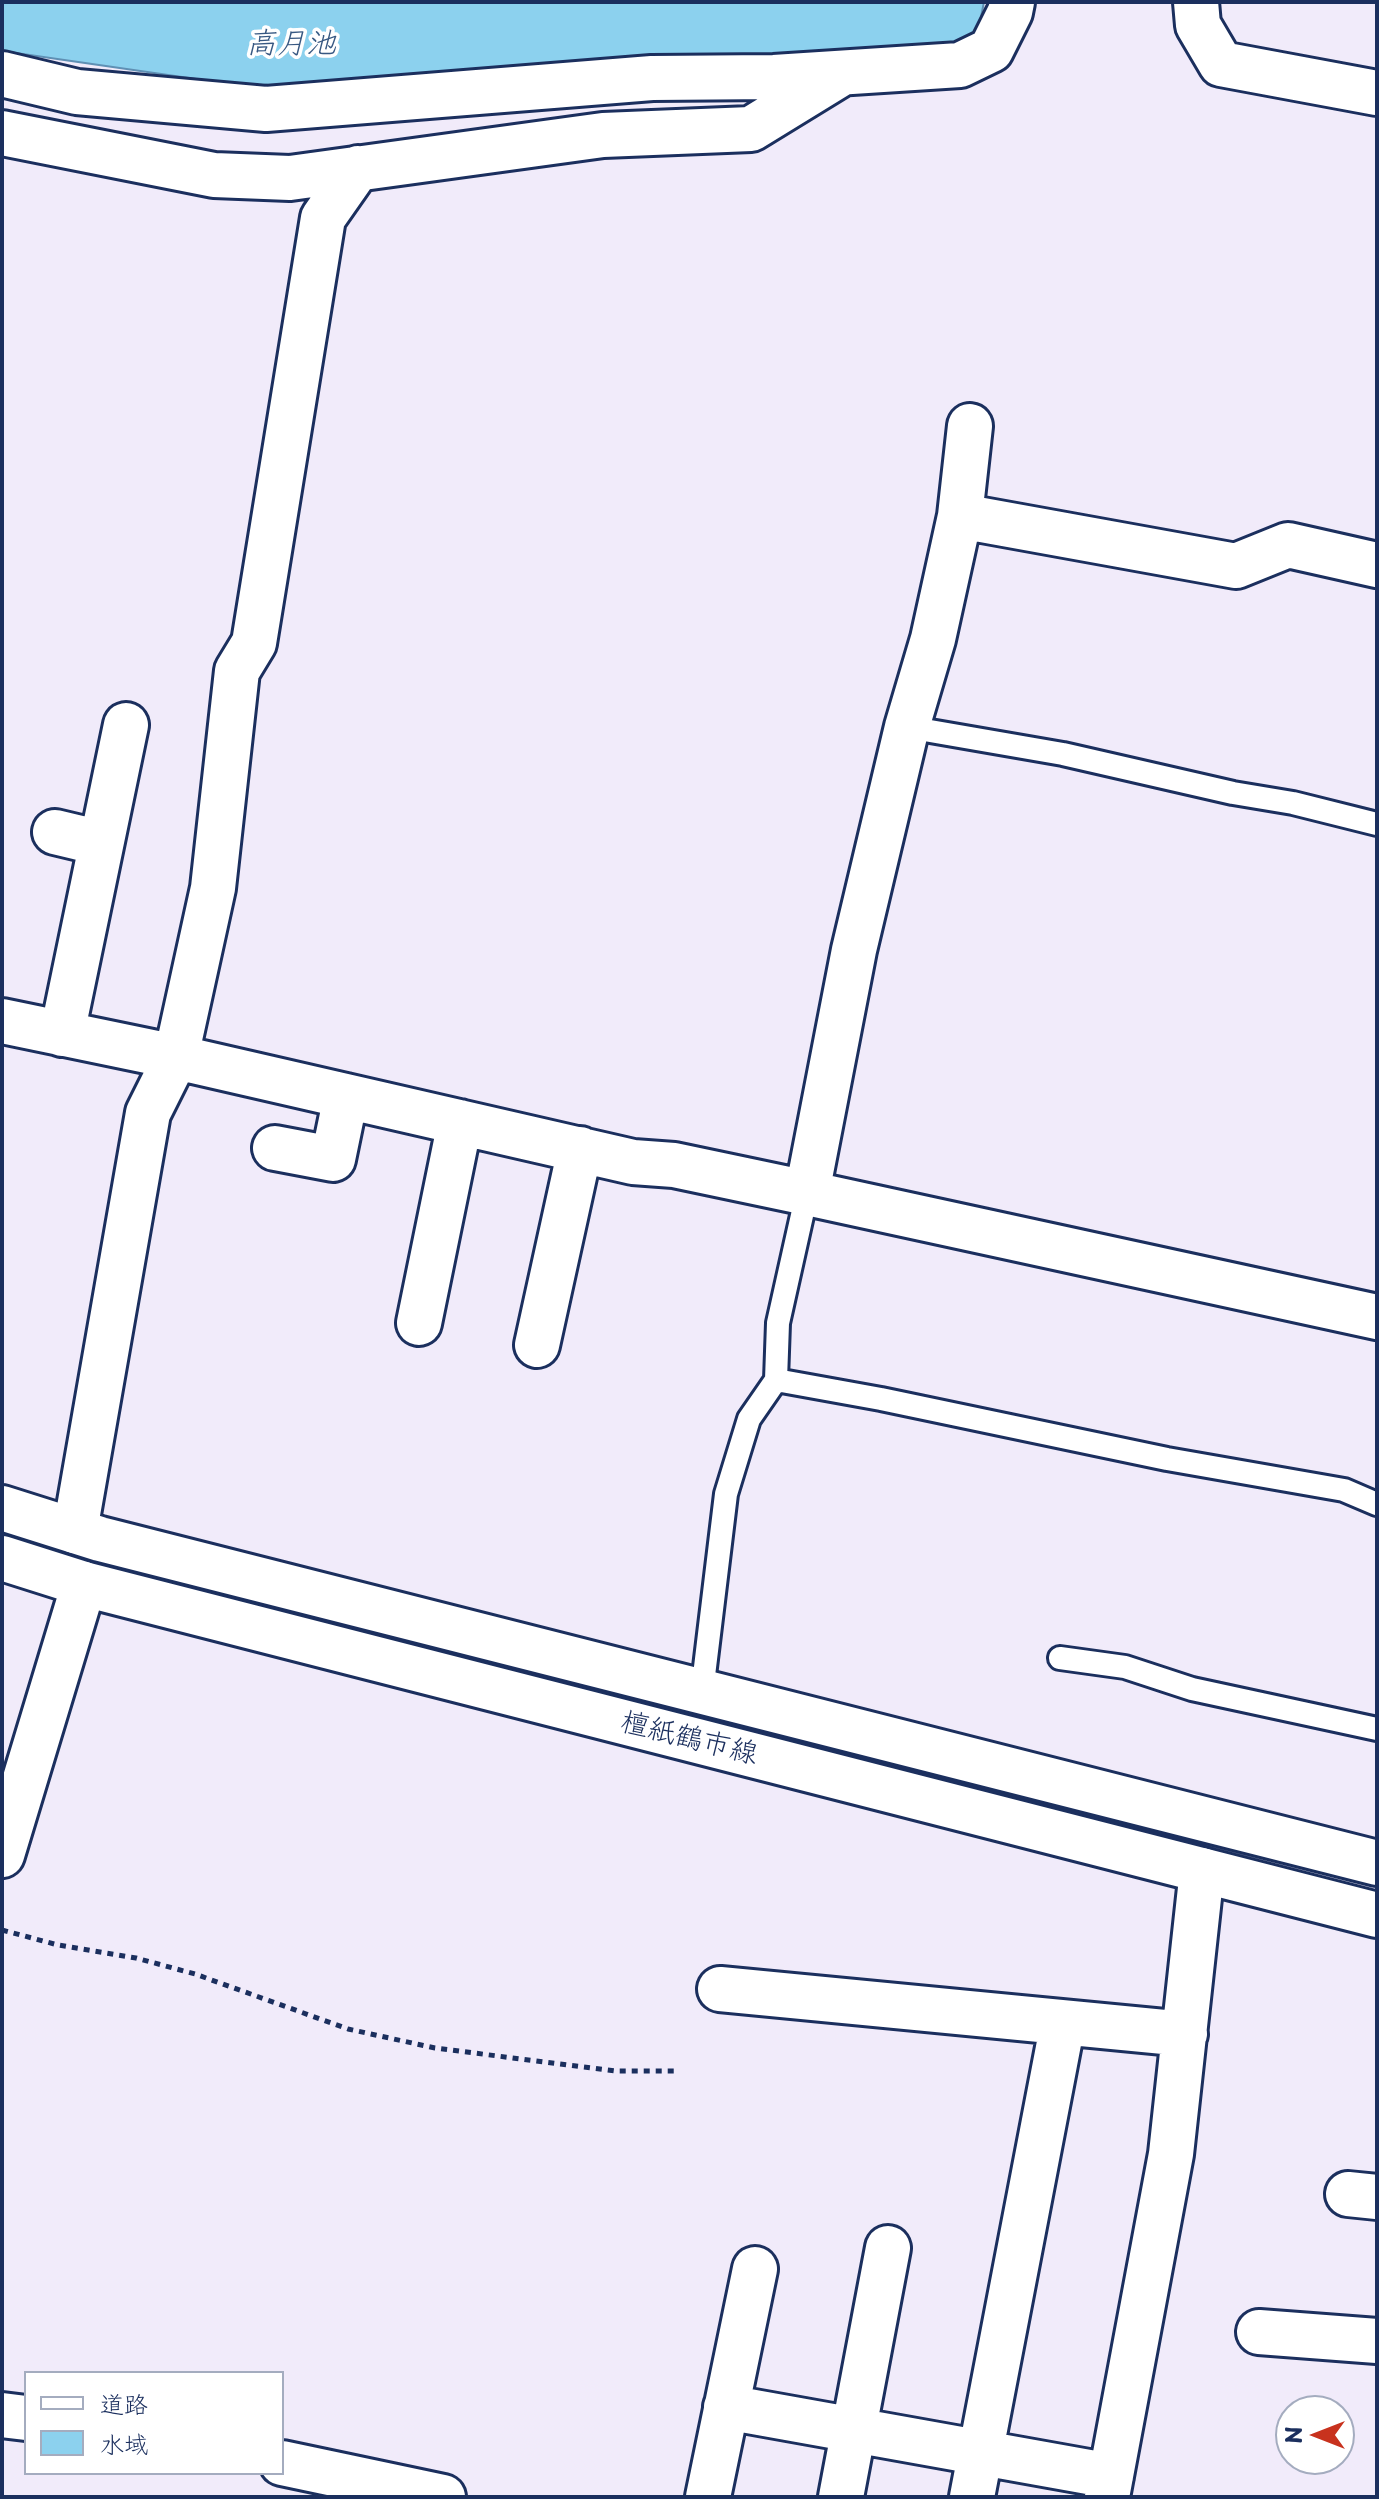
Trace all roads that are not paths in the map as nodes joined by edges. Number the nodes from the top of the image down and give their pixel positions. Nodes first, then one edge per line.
1 (1012, 2) edge
2 (1196, 2) edge
3 (844, 72) junction
4 (2, 74) edge
5 (1377, 93) edge
6 (2, 133) edge
7 (358, 168) junction
8 (970, 426) dead end
9 (960, 516) junction
10 (1377, 565) edge
11 (126, 725) dead end
12 (907, 727) junction
13 (1377, 824) edge
14 (55, 832) dead end
15 (101, 843) junction
16 (2, 1021) edge
17 (62, 1034) junction
18 (176, 1057) junction
19 (346, 1096) junction
20 (460, 1122) junction
21 (275, 1148) dead end
22 (580, 1149) junction
23 (807, 1193) junction
24 (1377, 1317) edge
25 (419, 1323) dead end
26 (537, 1345) dead end
27 (776, 1380) junction
28 (1377, 1504) edge
29 (2, 1508) edge
30 (75, 1531) junction
31 (2, 1558) edge
32 (84, 1584) junction
33 (1060, 1658) dead end
34 (702, 1692) junction
35 (1377, 1729) edge
36 (2, 1855) edge
37 (1377, 1863) edge
38 (1202, 1870) junction
39 (1377, 1915) edge
40 (720, 1989) dead end
41 (1063, 2022) junction
42 (1185, 2034) junction
43 (888, 2248) dead end
44 (755, 2269) dead end
45 (1259, 2332) dead end
46 (1377, 2341) edge
47 (726, 2407) junction
48 (2, 2415) edge
49 (24, 2418) edge
50 (854, 2430) junction
51 (981, 2453) junction
52 (284, 2463) edge
53 (1109, 2487) edge
54 (443, 2497) edge
55 (708, 2497) edge
56 (841, 2497) edge
57 (972, 2497) edge

1 - 3 street
2 - 5 street
3 - 4 street
3 - 7 street
6 - 7 street
7 - 18 street
8 - 9 street
9 - 10 street
9 - 12 street
11 - 15 street
12 - 13 lane
12 - 23 street
14 - 15 street
15 - 17 street
16 - 17 street
17 - 18 street
18 - 19 street
18 - 30 street
19 - 20 street
19 - 21 street
20 - 22 street
20 - 25 street
22 - 23 street
22 - 26 street
23 - 24 street
23 - 27 lane
27 - 28 lane
27 - 34 lane
29 - 30 street, 檀紙鶴市線
30 - 34 street, 檀紙鶴市線
31 - 32 street, 檀紙鶴市線
32 - 36 street
32 - 38 street, 檀紙鶴市線
33 - 35 lane
34 - 37 street, 檀紙鶴市線
38 - 39 street, 檀紙鶴市線
38 - 42 street
40 - 41 street
41 - 42 street
41 - 51 street
42 - 53 street
43 - 50 street
44 - 47 street
45 - 46 street
47 - 50 street
47 - 55 street
48 - 49 street
50 - 51 street
50 - 56 street
51 - 53 street
51 - 57 street
52 - 54 street

